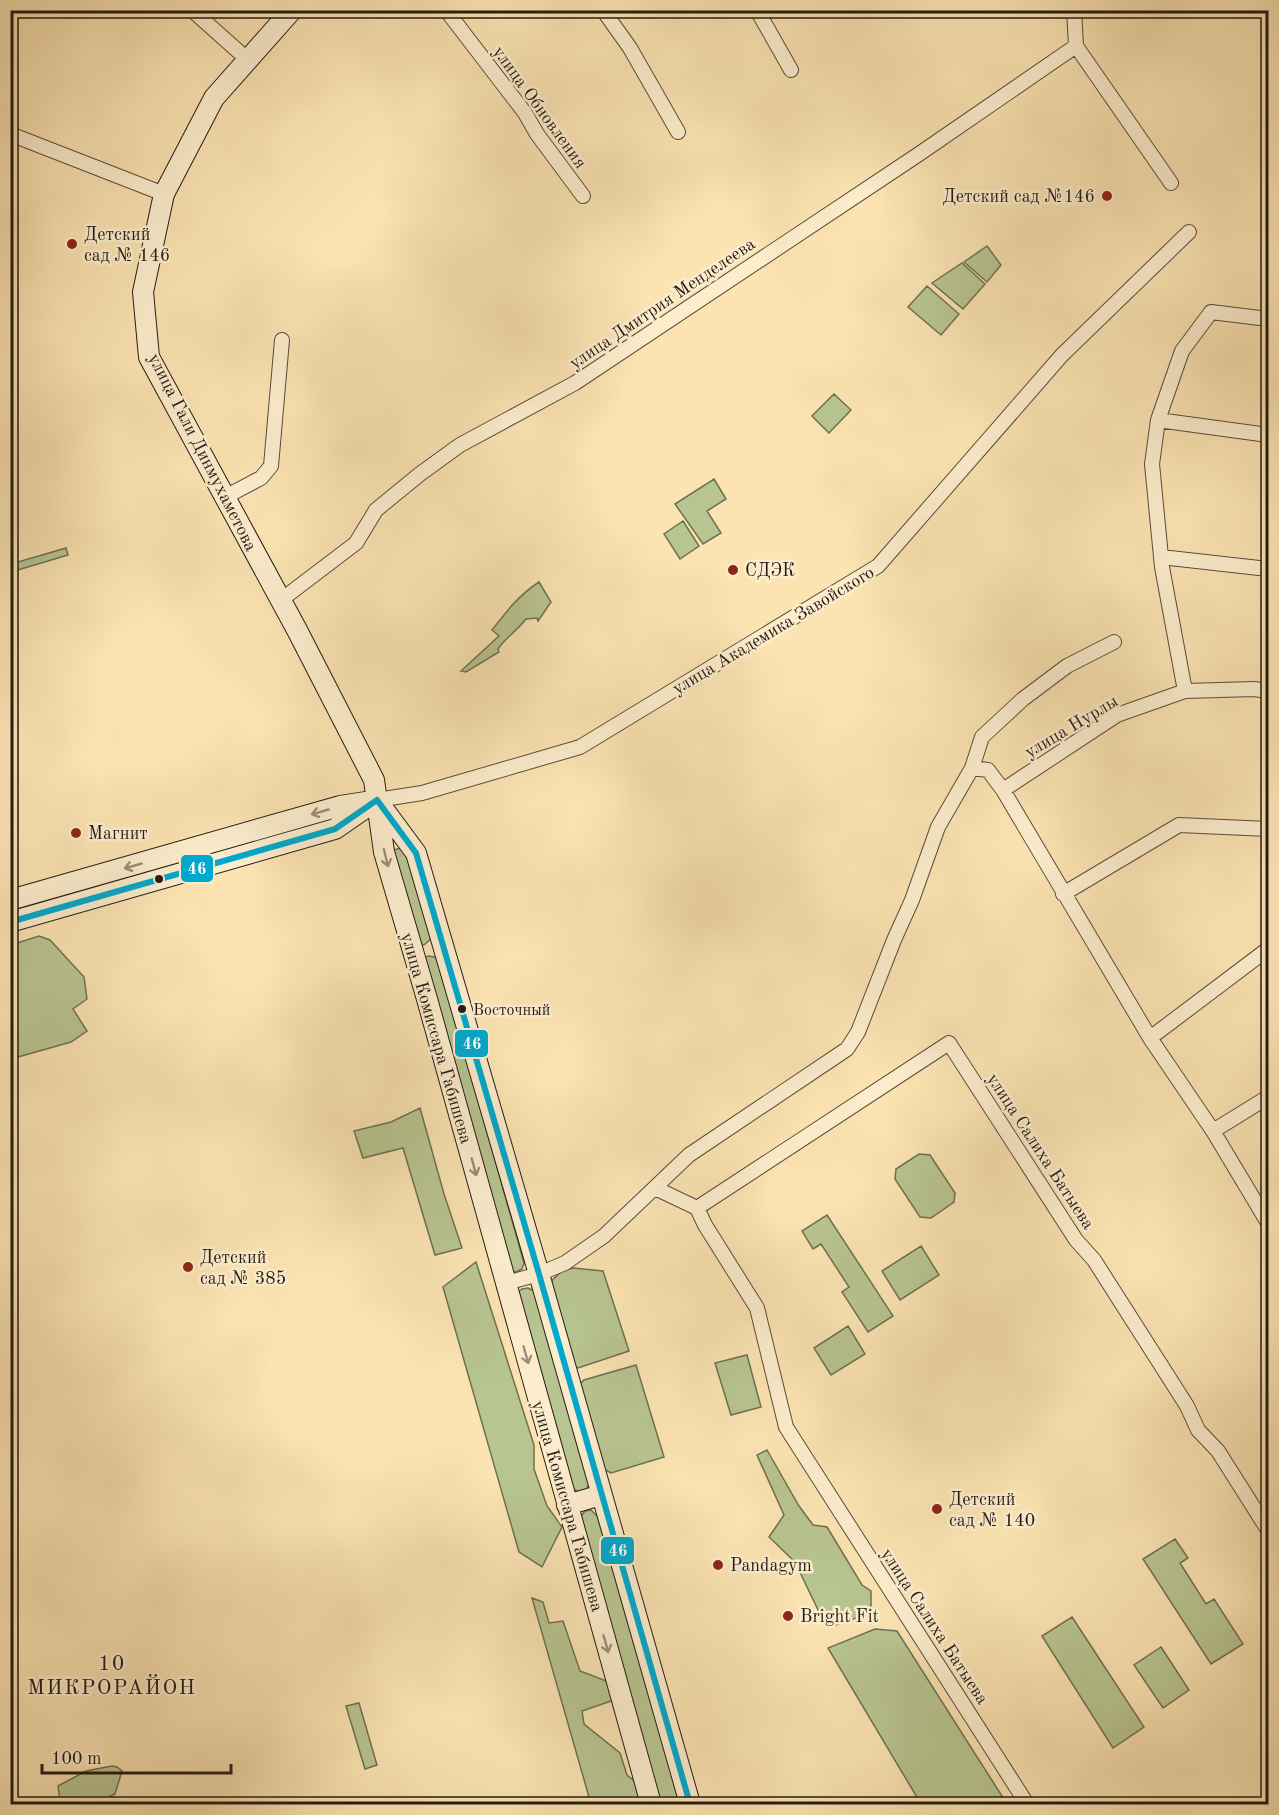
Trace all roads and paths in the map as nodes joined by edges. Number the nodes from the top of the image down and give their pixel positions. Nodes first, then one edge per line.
1 (192, 10) edge
2 (292, 10) edge
3 (446, 10) edge
4 (603, 10) edge
5 (757, 10) edge
6 (1074, 10) edge
7 (1076, 46) junction
8 (248, 60) junction
9 (791, 70) dead end
10 (678, 132) dead end
11 (10, 134) edge
12 (1171, 183) dead end
13 (164, 194) junction
14 (583, 196) dead end
15 (1189, 232) dead end
16 (1269, 319) edge
17 (282, 340) dead end
18 (1158, 420) junction
19 (1269, 435) edge
20 (225, 497) junction
21 (1161, 557) junction
22 (1269, 569) edge
23 (280, 600) junction
24 (1114, 642) dead end
25 (1185, 691) junction
26 (1269, 691) edge
27 (972, 768) junction
28 (1002, 790) junction
29 (377, 800) junction
30 (1269, 829) edge
31 (72, 893) junction
32 (1063, 894) junction
33 (10, 900) edge
34 (10, 922) edge
35 (442, 942) junction
36 (1269, 949) edge
37 (412, 951) junction
38 (1150, 1038) junction
39 (1269, 1097) edge
40 (1213, 1131) junction
41 (655, 1188) junction
42 (697, 1208) junction
43 (1269, 1223) edge
44 (539, 1274) junction
45 (506, 1284) junction
46 (601, 1495) junction
47 (567, 1505) junction
48 (1269, 1530) edge
49 (651, 1804) edge
50 (690, 1804) edge
51 (1027, 1804) edge

1 - 8 street
2 - 8 street, улица Гали Динмухаметова
3 - 14 street, улица Обновления
4 - 10 street
5 - 9 street
6 - 7 street
7 - 12 street
7 - 23 street, улица Дмитрия Менделеева
8 - 13 street, улица Гали Динмухаметова
11 - 13 street
13 - 20 street, улица Гали Динмухаметова
15 - 29 street, улица Академика Завойского
16 - 18 street
17 - 20 street
18 - 19 street
18 - 21 street
20 - 23 street, улица Гали Динмухаметова
21 - 22 street
21 - 25 street
23 - 29 street, улица Гали Динмухаметова
24 - 27 street
25 - 26 street, улица Нурлы
25 - 28 street, улица Нурлы
27 - 28 street
27 - 41 street
28 - 32 street
29 - 31 street, улица Академика Завойского
29 - 35 street, улица Комиссара Габишева
29 -> 37 street, улица Комиссара Габишева
30 - 32 street
31 - 33 street, улица Академика Завойского
31 - 34 street, улица Академика Завойского
32 - 38 street
35 - 37 street
35 - 44 street, улица Комиссара Габишева
36 - 38 street
37 -> 45 street, улица Комиссара Габишева
38 - 40 street
39 - 40 street
40 - 43 street
41 - 42 street
41 - 44 street
42 - 48 street, улица Салиха Батыева
42 - 51 street, улица Салиха Батыева
44 - 45 street
44 - 46 street, улица Комиссара Габишева
45 -> 47 street, улица Комиссара Габишева
46 - 47 street
46 - 50 street, улица Комиссара Габишева
47 -> 49 street, улица Комиссара Габишева

